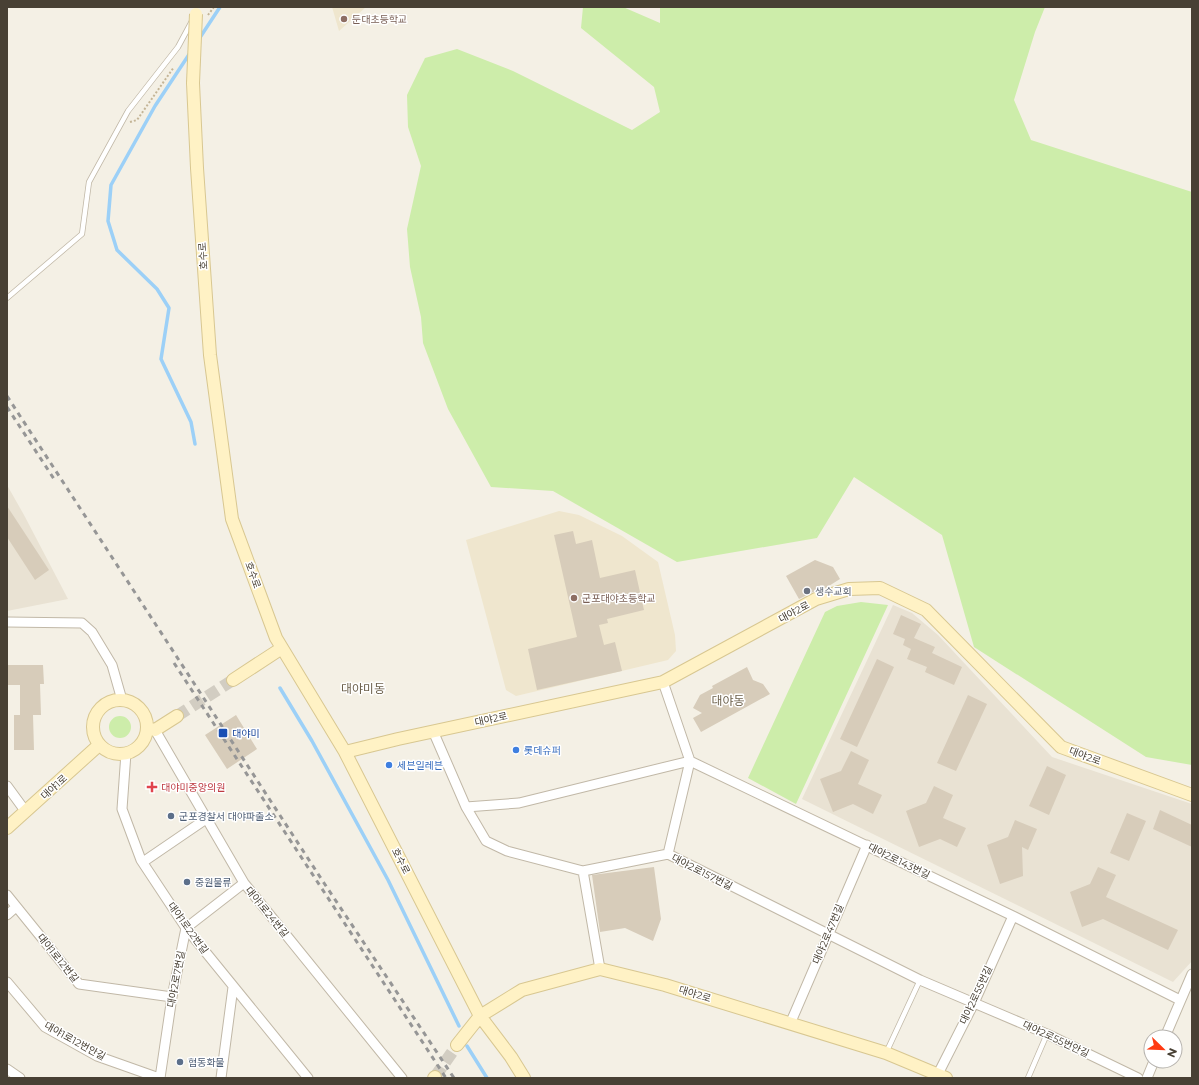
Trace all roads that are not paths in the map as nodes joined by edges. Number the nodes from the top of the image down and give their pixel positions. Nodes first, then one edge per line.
1 (196, 10) edge
2 (7, 298) edge
3 (7, 622) edge
4 (282, 648) junction
5 (233, 680) tunnel mouth
6 (663, 682) junction
7 (122, 700) junction
8 (177, 716) tunnel mouth
9 (151, 729) junction
10 (433, 731) junction
11 (100, 745) junction
12 (345, 752) junction
13 (126, 753) junction
14 (690, 761) junction
15 (7, 786) edge
16 (1192, 795) edge
17 (466, 807) junction
18 (26, 812) junction
19 (206, 819) junction
20 (7, 828) edge
21 (867, 845) junction
22 (668, 854) junction
23 (143, 862) junction
24 (583, 871) junction
25 (244, 883) junction
26 (7, 896) edge
27 (16, 907) junction
28 (7, 915) edge
29 (1012, 916) junction
30 (186, 928) junction
31 (828, 934) junction
32 (600, 970) junction
33 (1192, 974) edge
34 (920, 980) junction
35 (7, 982) edge
36 (233, 987) junction
37 (172, 997) junction
38 (1180, 1000) junction
39 (974, 1002) junction
40 (480, 1016) junction
41 (790, 1024) junction
42 (1168, 1029) edge
43 (1047, 1034) junction
44 (457, 1045) tunnel mouth
45 (886, 1053) junction
46 (7, 1068) edge
47 (942, 1076) edge
48 (20, 1078) edge
49 (159, 1078) edge
50 (221, 1078) edge
51 (308, 1078) edge
52 (402, 1078) edge
53 (524, 1078) edge
54 (1028, 1078) edge
55 (1138, 1078) edge

1 - 2 lane
1 - 4 street, 호수로, bridge
3 - 7 street
4 - 5 street
4 - 12 street, 호수로
6 - 10 street, 대야2로
6 - 14 street
6 - 16 street, 대야2로
7 - 9 street
7 - 11 street
8 - 9 street
9 - 13 street
9 - 19 street, 대야1로24번길
10 - 12 street, 대야2로
10 - 17 street, 대야2로157번길
11 - 13 street
11 - 18 street, 대야1로
12 - 40 street, 호수로
13 - 23 street, 대야1로22번길
14 - 17 street
14 - 21 street, 대야2로143번길
14 - 22 street
15 - 18 street
17 - 24 street, 대야2로157번길
18 - 20 street, 대야1로
19 - 23 street
19 - 25 street, 대야1로24번길
21 - 29 street, 대야2로143번길
21 - 31 street, 대야2로47번길
22 - 24 street, 대야2로157번길
22 - 31 street, 대야2로157번길
23 - 30 street, 대야1로22번길
24 - 32 street
25 - 30 street
25 - 52 street, 대야1로24번길
26 - 27 street, 대야1로12번길
27 - 28 street
27 - 37 street, 대야1로12번길
29 - 38 street, 대야2로143번길
29 - 39 street, 대야2로55번길
30 - 36 street, 대야1로22번길
30 - 37 street, 대야2로7번길
31 - 34 street, 대야2로157번길
31 - 41 street, 대야2로47번길
32 - 40 street, 대야2로
32 - 41 street, 대야2로
33 - 38 street
34 - 39 street, 대야2로157번길
34 - 45 lane
35 - 49 street, 대야1로12번안길
36 - 50 street
36 - 51 street, 대야1로22번길
37 - 49 street, 대야2로7번길
38 - 42 street
39 - 43 street, 대야2로55번안길
39 - 47 street, 대야2로55번길
40 - 44 street, 대야2로
40 - 53 street, 호수로
41 - 45 street, 대야2로
43 - 54 lane
43 - 55 street, 대야2로55번안길
45 - 47 street, 대야2로
46 - 48 street

